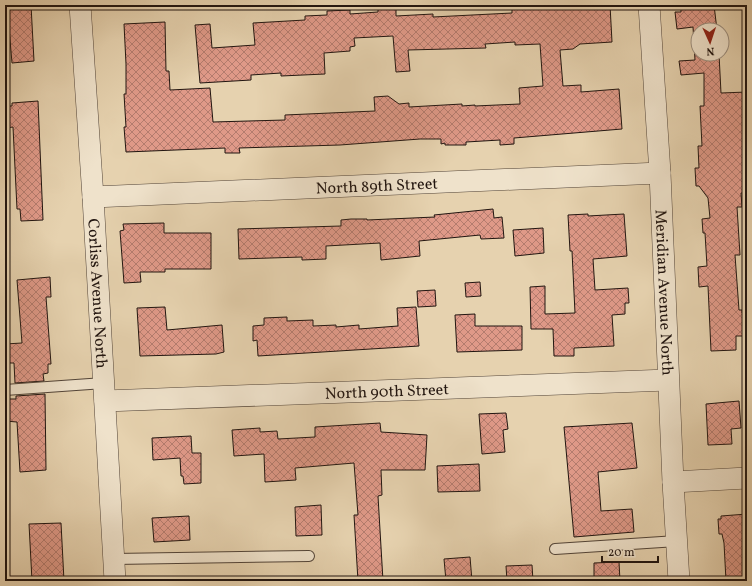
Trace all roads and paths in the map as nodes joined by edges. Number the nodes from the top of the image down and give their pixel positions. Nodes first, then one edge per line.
1 (80, 5) edge
2 (649, 5) edge
3 (660, 173) junction
4 (93, 197) junction
5 (668, 380) junction
6 (5, 390) edge
7 (104, 392) junction
8 (747, 478) edge
9 (673, 482) junction
10 (677, 541) junction
11 (555, 549) dead end
12 (309, 556) dead end
13 (114, 559) junction
14 (115, 581) edge
15 (679, 581) edge

1 - 4 street, Corliss Avenue North
2 - 3 street, Meridian Avenue North
3 - 4 street, North 89th Street
3 - 5 street, Meridian Avenue North
4 - 7 street, Corliss Avenue North
5 - 7 street, North 90th Street
5 - 9 street, Meridian Avenue North
6 - 7 lane
7 - 13 street, Corliss Avenue North
8 - 9 street
9 - 10 street, Meridian Avenue North
10 - 11 lane
10 - 15 street, Meridian Avenue North
12 - 13 lane
13 - 14 street, Corliss Avenue North

